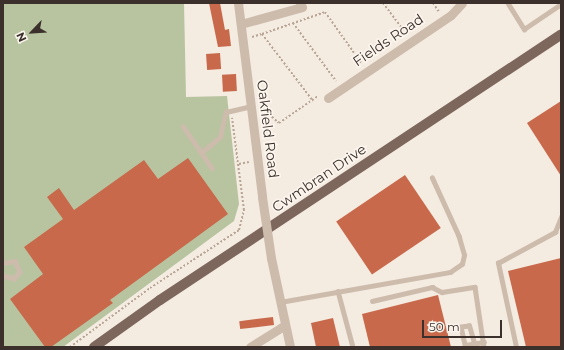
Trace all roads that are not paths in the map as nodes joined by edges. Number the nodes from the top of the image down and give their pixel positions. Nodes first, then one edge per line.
1 (238, 3) edge
2 (300, 3) edge
3 (508, 3) edge
4 (461, 4) edge
5 (561, 4) edge
6 (241, 24) junction
7 (561, 34) edge
8 (328, 98) road end
9 (251, 106) junction
10 (183, 126) dead end
11 (201, 153) junction
12 (212, 168) dead end
13 (432, 178) dead end
14 (561, 217) edge
15 (3, 264) edge
16 (3, 276) edge
17 (338, 291) junction
18 (372, 301) dead end
19 (278, 302) junction
20 (284, 326) junction
21 (474, 343) dead end
22 (484, 344) edge
23 (94, 347) edge
24 (250, 347) edge
25 (290, 347) edge
26 (353, 347) edge
27 (516, 347) edge

1 - 6 street, Oakfield Road
2 - 6 street
3 - 5 lane
4 - 8 street, Fields Road
6 - 9 street, Oakfield Road
7 - 23 main road, Cwmbran Drive
9 - 11 lane
9 - 19 street, Oakfield Road, bridge
10 - 11 lane
11 - 12 lane
13 - 17 lane
14 - 27 lane
15 - 16 lane
17 - 19 lane
17 - 26 lane
18 - 22 lane
19 - 20 street, Oakfield Road
20 - 24 street
20 - 25 street, Oakfield Road
21 - 22 lane

